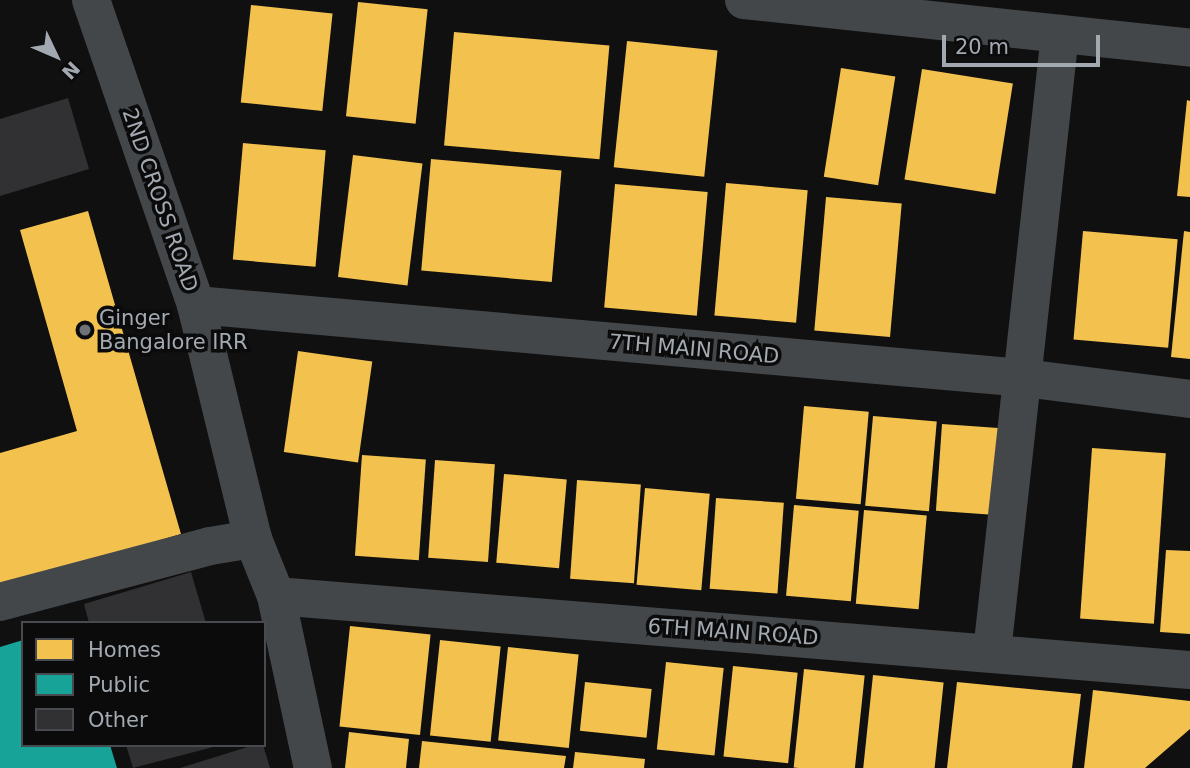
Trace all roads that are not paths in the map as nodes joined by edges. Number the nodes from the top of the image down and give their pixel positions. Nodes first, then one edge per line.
1 (91, 0) edge
2 (744, 0) edge
3 (1060, 34) junction
4 (1190, 48) edge
5 (196, 304) junction
6 (1024, 378) junction
7 (1190, 399) edge
8 (253, 539) junction
9 (276, 596) junction
10 (0, 602) edge
11 (992, 652) junction
12 (1190, 670) edge
13 (313, 768) edge

1 - 5 street, 2ND CROSS ROAD
2 - 3 street
3 - 4 street
3 - 6 street
5 - 6 street, 7TH MAIN ROAD
5 - 8 street, 2ND CROSS ROAD
6 - 7 street, 7TH MAIN ROAD
6 - 11 street
8 - 9 street, 2ND CROSS ROAD
8 - 10 street
9 - 11 street, 6TH MAIN ROAD
9 - 13 street, 2ND CROSS ROAD
11 - 12 street, 6TH MAIN ROAD

